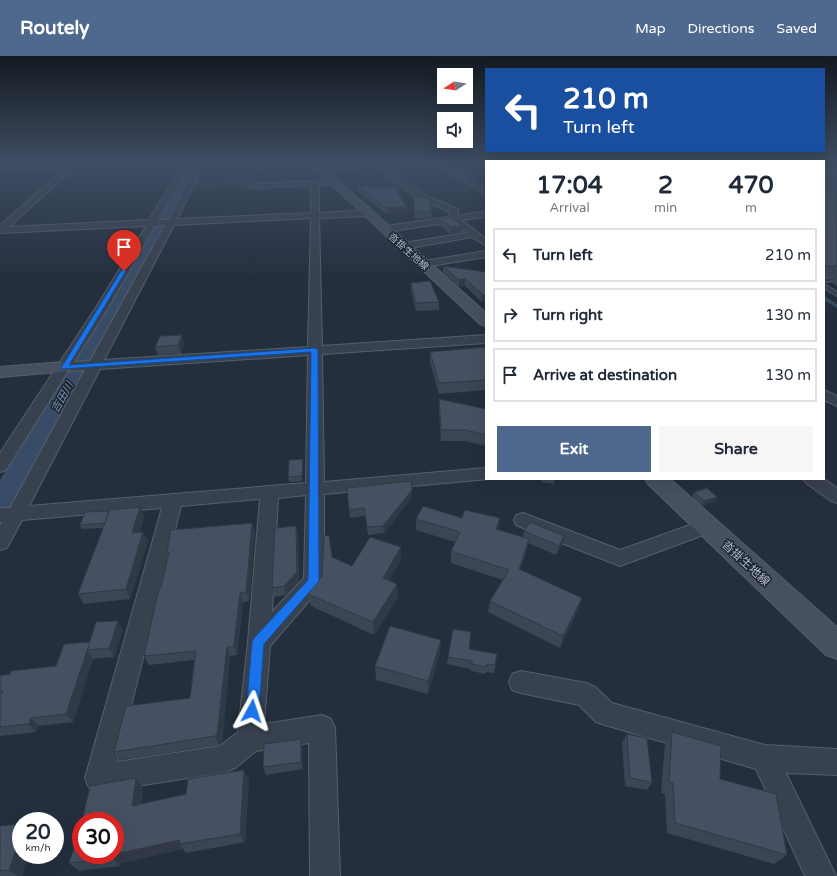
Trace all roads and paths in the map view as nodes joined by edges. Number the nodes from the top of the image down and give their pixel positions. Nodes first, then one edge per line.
1 (32, 202) edge
2 (164, 202) edge
3 (181, 202) edge
4 (315, 202) edge
5 (356, 202) edge
6 (434, 202) edge
7 (368, 213) junction
8 (485, 214) edge
9 (315, 215) junction
10 (453, 219) junction
11 (170, 222) junction
12 (152, 223) junction
13 (386, 229) junction
14 (474, 234) junction
15 (485, 242) edge
16 (404, 246) junction
17 (485, 254) edge
18 (424, 264) junction
19 (837, 279) edge
20 (825, 280) edge
21 (825, 287) edge
22 (837, 294) edge
23 (485, 320) edge
24 (485, 339) edge
25 (315, 350) junction
26 (95, 365) junction
27 (64, 368) junction
28 (0, 372) edge
29 (825, 395) edge
30 (837, 402) edge
31 (0, 466) edge
32 (485, 474) edge
33 (657, 480) edge
34 (813, 480) edge
35 (315, 489) junction
36 (269, 493) junction
37 (837, 497) edge
38 (173, 501) junction
39 (8, 514) edge
40 (523, 520) dead end
41 (707, 526) junction
42 (0, 543) edge
43 (258, 642) junction
44 (837, 646) edge
45 (521, 682) dead end
46 (250, 739) junction
47 (765, 758) junction
48 (837, 762) edge
49 (325, 876) edge
50 (821, 876) edge

1 - 12 street
2 - 12 street
3 - 11 street
4 - 9 street
5 - 7 main road, 沓掛生地線
6 - 10 street
7 - 9 street
7 - 13 main road, 沓掛生地線
8 - 10 street
9 - 11 street
9 - 25 street
10 - 13 street
10 - 14 street
11 - 12 street
11 - 26 street
12 - 27 street
13 - 16 main road, 沓掛生地線
14 - 15 street
14 - 16 street
16 - 18 main road, 沓掛生地線
17 - 18 street
18 - 23 main road, 沓掛生地線
19 - 20 lane
21 - 22 lane
24 - 25 street
25 - 26 street
25 - 35 street
26 - 27 street
26 - 39 street
27 - 28 main road
27 - 31 street
29 - 30 street
32 - 35 street
33 - 41 main road, 沓掛生地線
34 - 37 street
35 - 36 street
35 - 43 street
36 - 38 street
36 - 43 street
38 - 39 street
38 - 46 street
39 - 42 street
40 - 41 street
41 - 44 main road, 沓掛生地線
43 - 46 street
45 - 47 street
46 - 49 street
47 - 48 street
47 - 50 street

